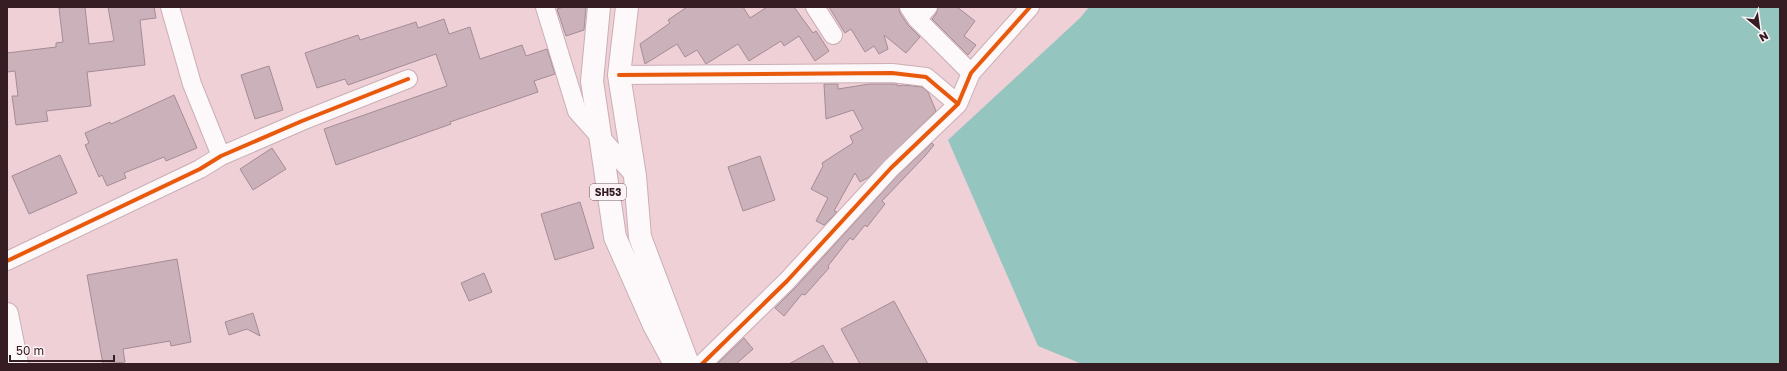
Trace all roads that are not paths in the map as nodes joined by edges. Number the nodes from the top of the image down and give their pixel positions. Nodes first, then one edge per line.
1 (170, 7) edge
2 (545, 7) edge
3 (599, 7) edge
4 (627, 7) edge
5 (815, 7) edge
6 (1030, 7) edge
7 (918, 11) edge
8 (833, 35) dead end
9 (971, 73) junction
10 (619, 75) junction
11 (408, 79) dead end
12 (958, 104) junction
13 (600, 137) junction
14 (221, 156) junction
15 (634, 176) junction
16 (7, 261) edge
17 (7, 314) edge
18 (17, 364) edge
19 (675, 364) edge
20 (688, 364) edge
21 (702, 364) edge

1 - 14 street
2 - 13 street
3 - 13 main road, SH53
4 - 10 main road, SH53
5 - 8 street
6 - 9 street
7 - 9 street
9 - 12 street
10 - 12 street
10 - 15 main road, SH53
11 - 14 street
12 - 21 street
13 - 15 street
13 - 19 main road, SH53
14 - 16 street
15 - 20 main road, SH53
17 - 18 main road

